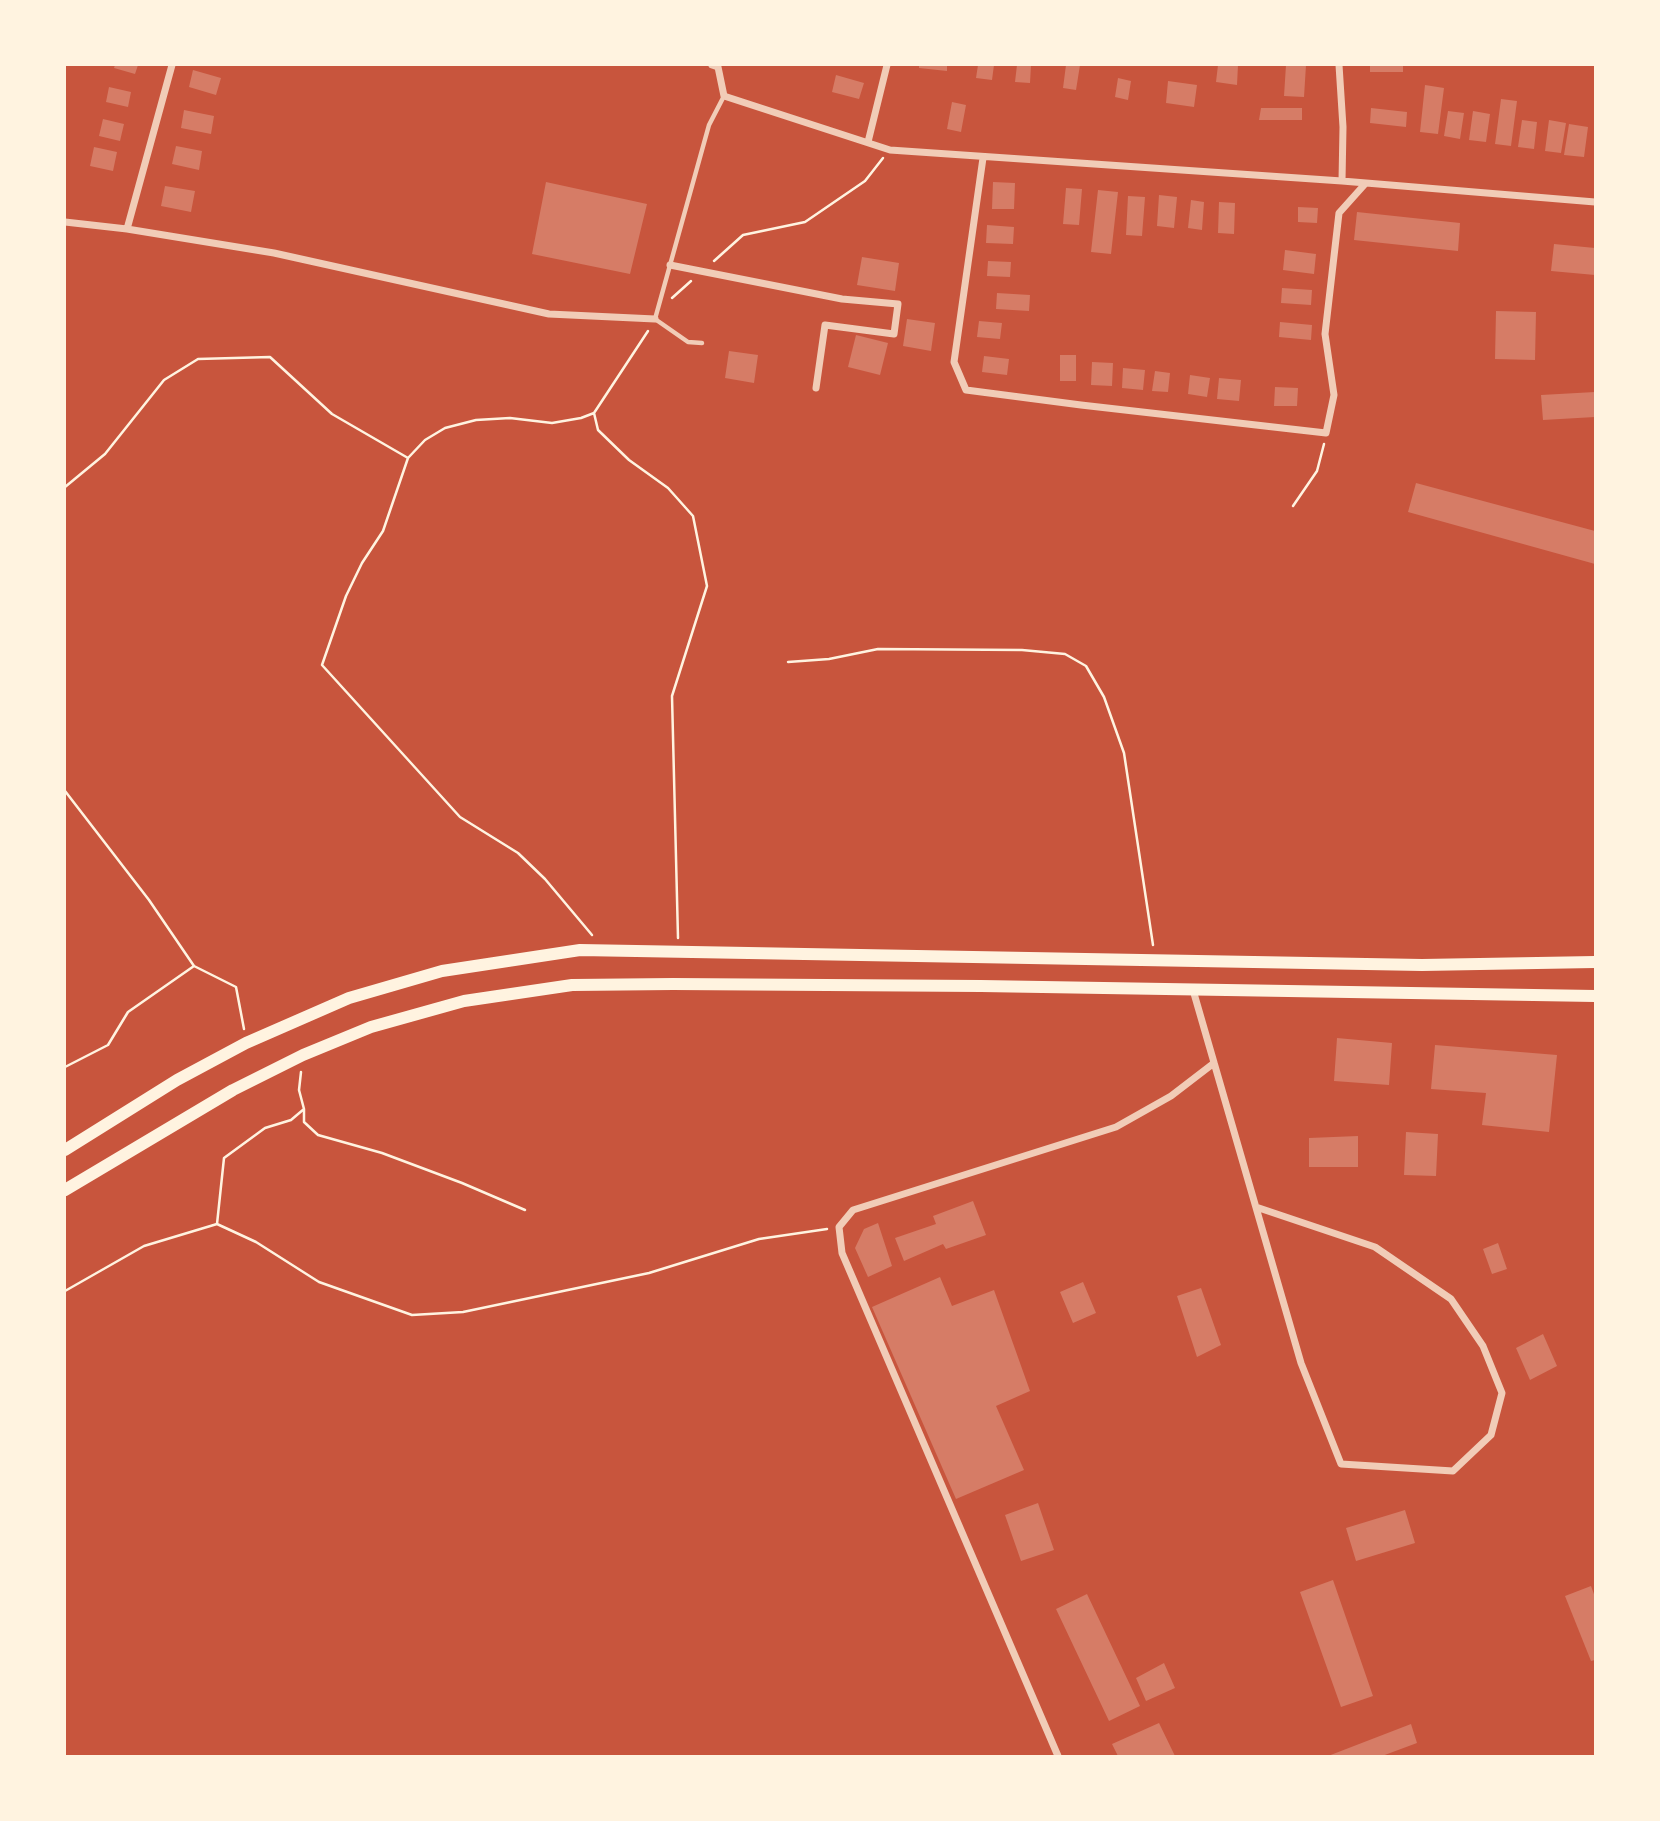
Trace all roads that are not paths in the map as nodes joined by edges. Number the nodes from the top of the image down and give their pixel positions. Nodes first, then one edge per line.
1 (172, 65) edge
2 (712, 65) edge
3 (887, 65) edge
4 (1339, 65) edge
5 (724, 96) junction
6 (868, 142) junction
7 (983, 158) junction
8 (1342, 181) junction
9 (1365, 184) junction
10 (1595, 202) edge
11 (65, 222) edge
12 (127, 229) junction
13 (670, 265) junction
14 (655, 318) junction
15 (702, 343) dead end
16 (816, 388) dead end
17 (1595, 962) edge
18 (1193, 990) junction
19 (1595, 996) edge
20 (1214, 1063) junction
21 (65, 1150) edge
22 (65, 1190) edge
23 (1256, 1207) junction
24 (1058, 1756) edge

1 - 12 street
2 - 5 street
3 - 6 street
4 - 8 street
5 - 6 street
5 - 13 lane
6 - 7 street
7 - 8 street
7 - 9 street
8 - 9 street
9 - 10 street
11 - 12 street
12 - 14 street
13 - 14 lane
13 - 16 street
14 - 15 lane
17 - 21 main road
18 - 19 main road
18 - 20 street
18 - 22 main road
20 - 23 street
20 - 24 street
23 - 23 street

